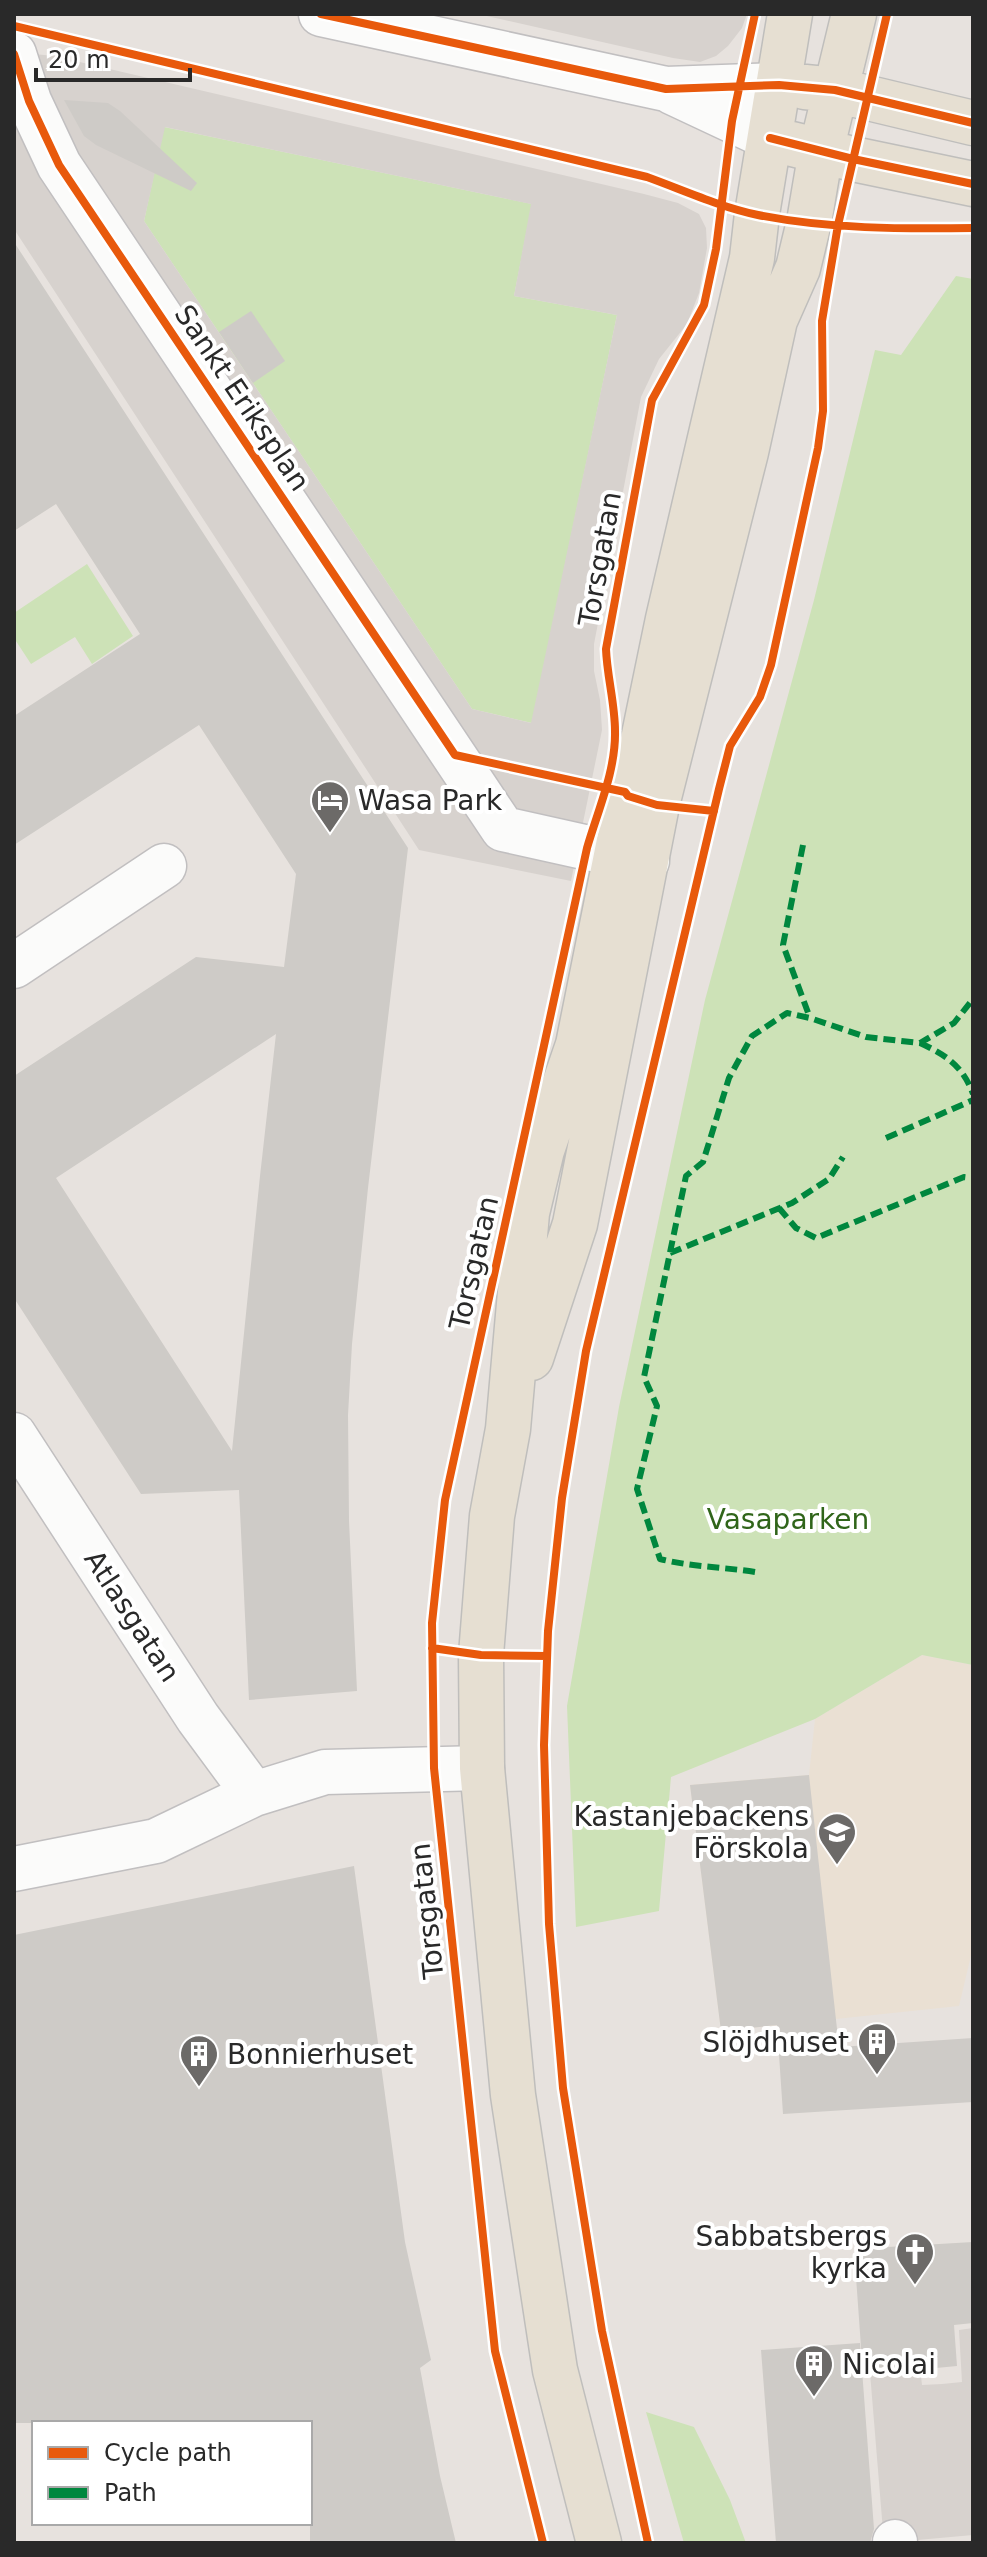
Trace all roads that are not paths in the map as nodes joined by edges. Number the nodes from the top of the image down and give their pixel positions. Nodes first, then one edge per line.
1 (321, 14) edge
2 (790, 14) edge
3 (854, 14) edge
4 (14, 54) edge
5 (779, 85) junction
6 (666, 89) junction
7 (835, 90) junction
8 (973, 123) edge
9 (770, 138) junction
10 (821, 151) junction
11 (973, 184) edge
12 (632, 857) junction
13 (164, 866) dead end
14 (14, 966) edge
15 (14, 1435) edge
16 (482, 1768) junction
17 (254, 1794) junction
18 (14, 1869) edge
19 (599, 2543) edge

1 - 6 street
2 - 5 main road
3 - 7 main road
4 - 12 street, Sankt Eriksplan
5 - 6 street
5 - 7 main road
5 - 9 main road
6 - 9 street
7 - 8 main road
7 - 10 main road
9 - 10 main road
9 - 12 main road
10 - 11 main road
10 - 12 main road
12 - 16 main road
13 - 14 street
15 - 17 street, Atlasgatan
16 - 17 street
16 - 19 main road
17 - 18 street

